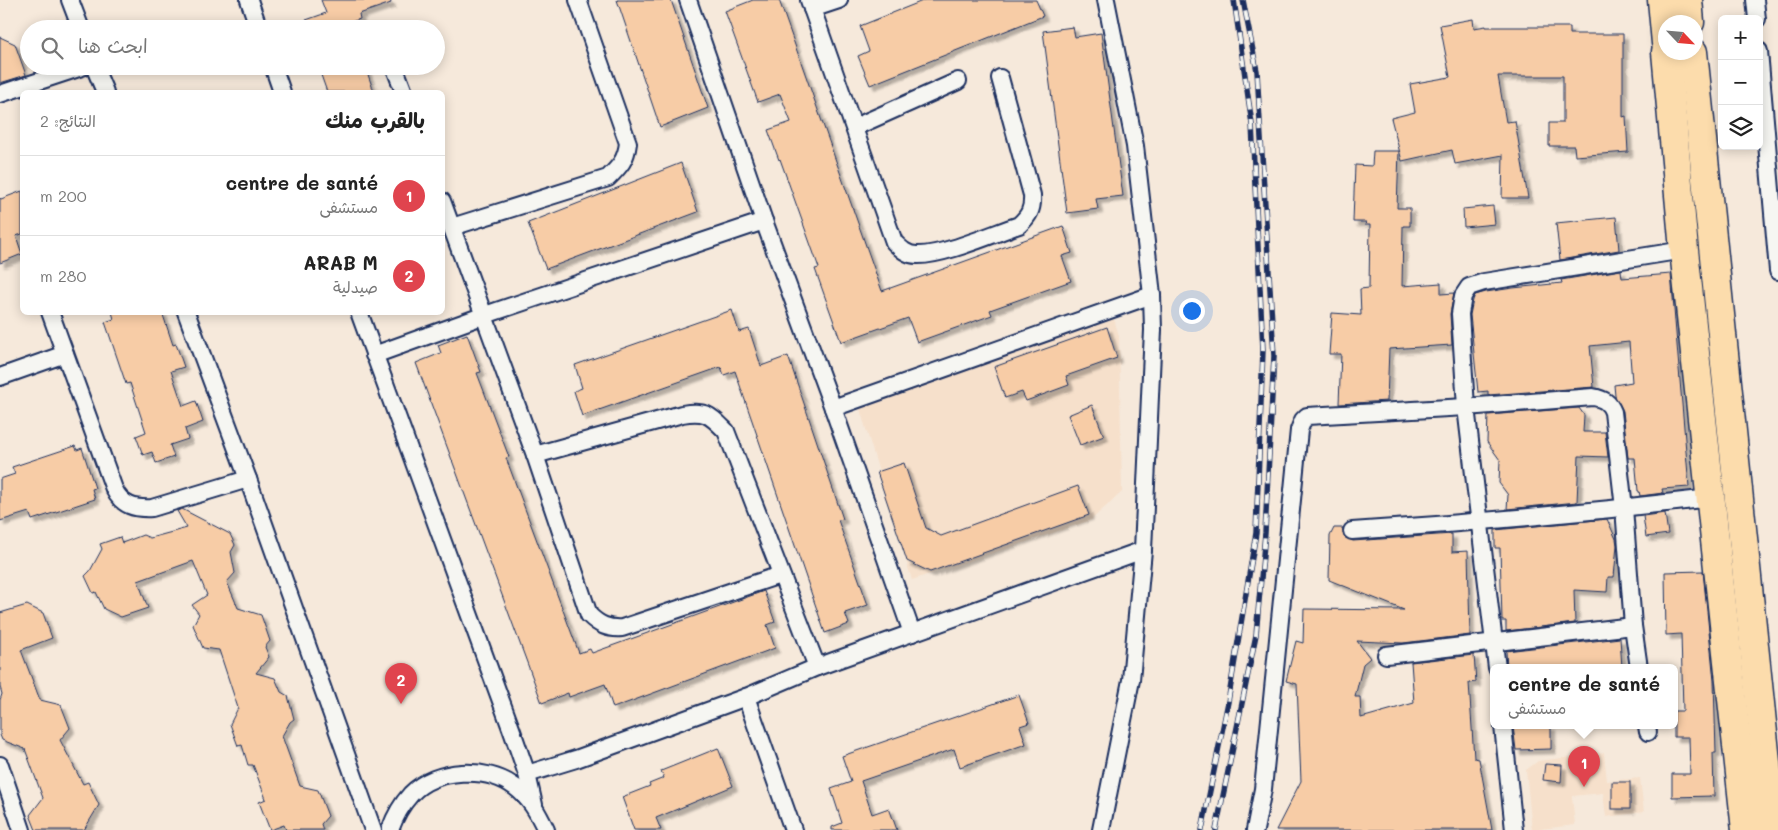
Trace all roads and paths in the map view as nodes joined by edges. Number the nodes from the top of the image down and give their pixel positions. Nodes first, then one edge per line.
1 (70, 0) edge
2 (249, 0) edge
3 (578, 0) edge
4 (688, 0) edge
5 (839, 0) edge
6 (1106, 0) edge
7 (1662, 0) edge
8 (1688, 0) edge
9 (1755, 0) edge
10 (810, 4) edge
11 (1663, 15) edge
12 (1689, 15) edge
13 (1756, 15) edge
14 (78, 20) edge
15 (256, 20) edge
16 (1667, 60) edge
17 (1695, 60) edge
18 (1760, 60) edge
19 (58, 75) edge
20 (98, 75) edge
21 (275, 75) edge
22 (397, 75) edge
23 (1000, 78) dead end
24 (958, 81) dead end
25 (104, 90) edge
26 (281, 90) edge
27 (403, 90) edge
28 (0, 94) edge
29 (854, 127) junction
30 (445, 210) edge
31 (764, 221) junction
32 (452, 227) junction
33 (1684, 250) junction
34 (1778, 271) edge
35 (1152, 295) junction
36 (51, 315) edge
37 (187, 315) edge
38 (360, 315) edge
39 (485, 315) junction
40 (64, 354) junction
41 (374, 356) junction
42 (0, 377) edge
43 (1466, 407) junction
44 (834, 408) junction
45 (535, 455) junction
46 (248, 479) junction
47 (1711, 498) junction
48 (1624, 508) junction
49 (1480, 522) junction
50 (1352, 531) dead end
51 (1143, 550) junction
52 (780, 574) junction
53 (1633, 626) junction
54 (912, 634) junction
55 (1495, 642) junction
56 (1386, 655) dead end
57 (1497, 664) edge
58 (1638, 664) edge
59 (817, 667) junction
60 (746, 697) junction
61 (1503, 729) edge
62 (1, 772) edge
63 (527, 774) junction
64 (534, 805) junction
65 (22, 830) edge
66 (373, 830) edge
67 (390, 830) edge
68 (546, 830) edge
69 (793, 830) edge
70 (1101, 830) edge
71 (1255, 830) edge
72 (1514, 830) edge
73 (1746, 830) edge
74 (1773, 830) edge

1 - 14 street
2 - 15 street
3 - 32 street
4 - 31 street
5 - 10 street
6 - 35 street
7 - 11 highway
8 - 12 highway
9 - 13 street
10 - 29 street
16 - 33 highway
17 - 74 highway
18 - 34 street
19 - 28 street
20 - 25 street
21 - 26 street
22 - 27 street
23 - 29 street
24 - 29 street
30 - 32 street
31 - 39 street
31 - 44 street
32 - 39 street
33 - 43 street
33 - 47 highway
35 - 44 street
35 - 51 street
36 - 40 street
37 - 46 street
38 - 41 street
39 - 41 street
39 - 45 street
40 - 42 street
40 - 46 street
41 - 63 street
43 - 48 street
43 - 49 street
43 - 71 street
44 - 54 street
45 - 52 street
45 - 52 street
46 - 66 street
47 - 48 street
47 - 73 highway
48 - 49 street
48 - 53 street
49 - 50 street
49 - 55 street
51 - 54 street
51 - 70 street
52 - 59 street
53 - 55 street
53 - 58 street
54 - 59 street
55 - 56 street
55 - 57 street
59 - 60 street
60 - 63 street
60 - 69 street
61 - 72 street
62 - 65 street
63 - 64 street
64 - 67 street
64 - 68 street

